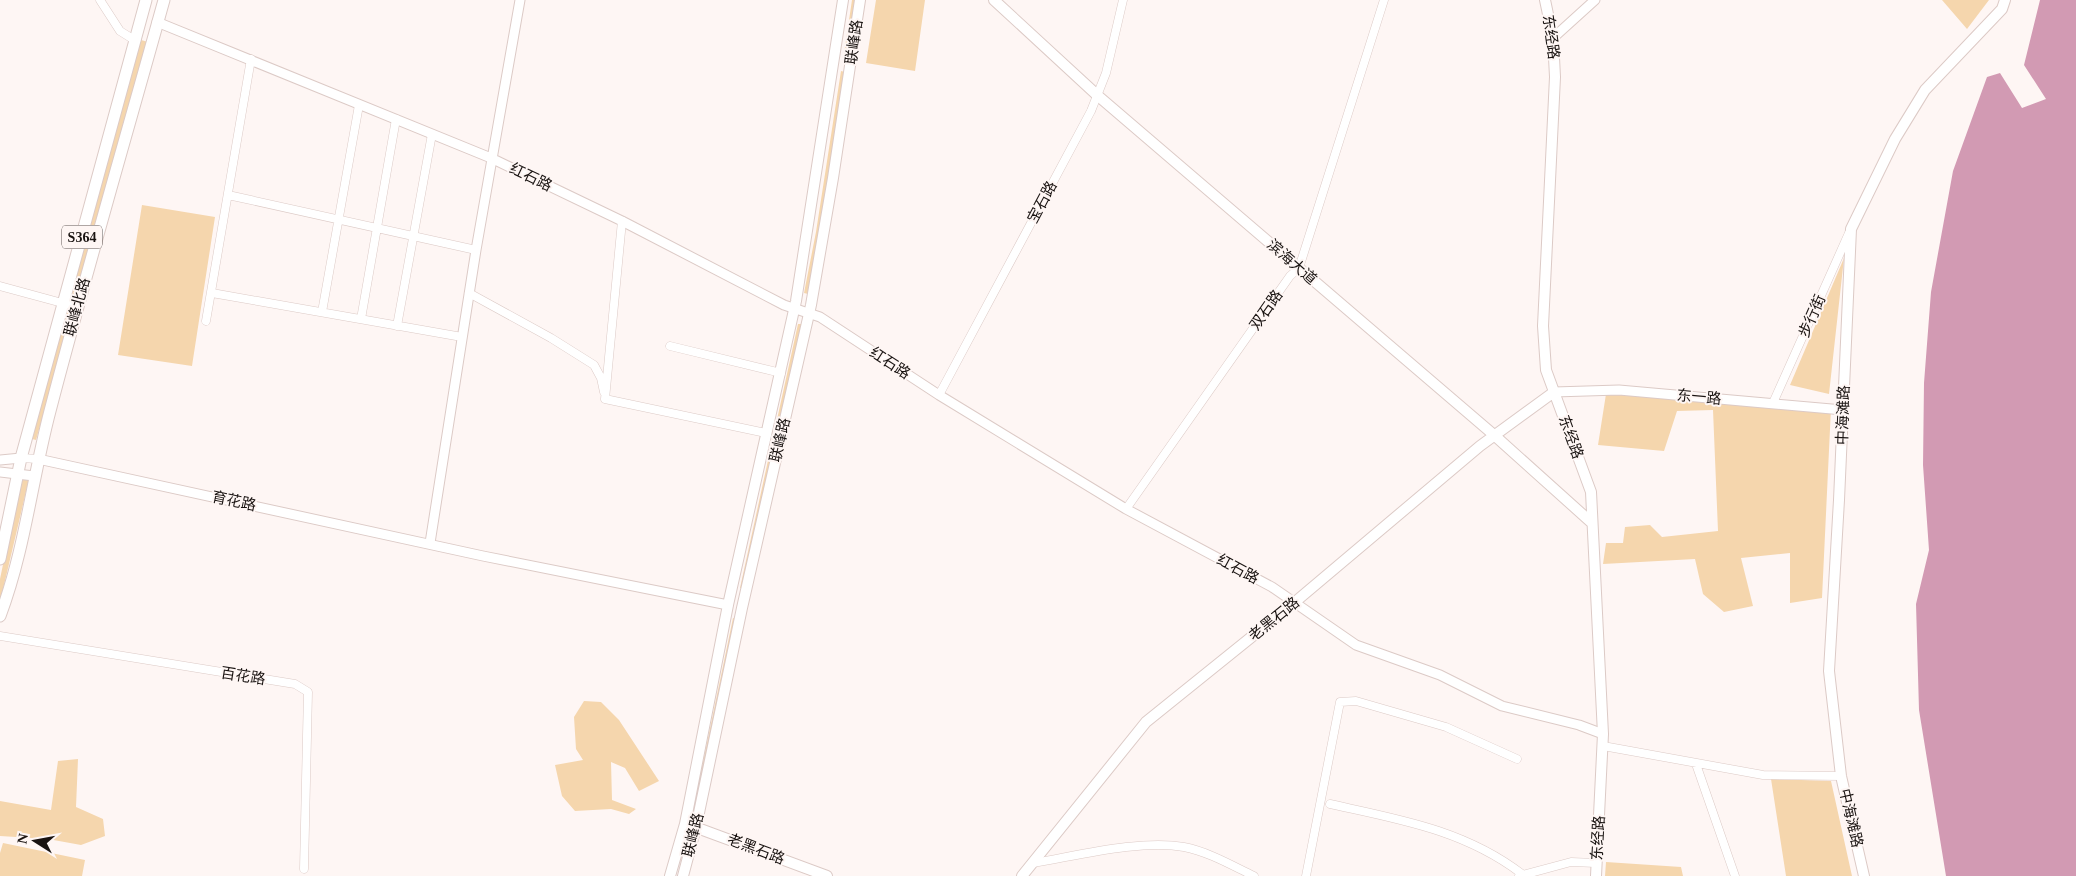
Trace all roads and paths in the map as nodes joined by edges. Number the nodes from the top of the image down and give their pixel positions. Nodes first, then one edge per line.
1 (100, 0) edge
2 (146, 0) edge
3 (164, 0) edge
4 (520, 0) edge
5 (843, 0) edge
6 (860, 0) edge
7 (994, 0) edge
8 (1123, 0) edge
9 (1384, 0) edge
10 (1545, 0) edge
11 (1595, 0) edge
12 (2006, 0) edge
13 (142, 16) junction
14 (157, 22) junction
15 (1554, 38) junction
16 (136, 41) junction
17 (250, 59) junction
18 (1097, 95) junction
19 (359, 105) junction
20 (396, 119) junction
21 (432, 134) junction
22 (491, 158) junction
23 (228, 195) junction
24 (339, 220) junction
25 (622, 221) junction
26 (377, 228) junction
27 (1851, 228) junction
28 (413, 236) junction
29 (476, 250) junction
30 (1299, 268) junction
31 (0, 286) edge
32 (212, 293) junction
33 (469, 293) junction
34 (63, 304) junction
35 (77, 308) junction
36 (794, 309) junction
37 (322, 312) junction
38 (809, 314) junction
39 (361, 319) junction
40 (206, 322) dead end
41 (397, 326) junction
42 (462, 337) junction
43 (670, 346) dead end
44 (781, 373) junction
45 (1554, 392) junction
46 (939, 395) junction
47 (605, 399) junction
48 (1773, 403) junction
49 (1843, 410) junction
50 (766, 433) junction
51 (1494, 435) junction
52 (21, 458) junction
53 (38, 459) junction
54 (0, 460) edge
55 (0, 472) edge
56 (18, 474) junction
57 (34, 476) junction
58 (1126, 509) junction
59 (1592, 523) junction
60 (430, 544) junction
61 (0, 560) edge
62 (1295, 602) junction
63 (728, 605) junction
64 (742, 608) junction
65 (0, 616) edge
66 (0, 636) edge
67 (1603, 734) junction
68 (1603, 746) junction
69 (1517, 759) dead end
70 (1696, 764) junction
71 (1841, 776) junction
72 (1330, 804) dead end
73 (685, 824) junction
74 (696, 827) junction
75 (1033, 863) junction
76 (1596, 863) junction
77 (304, 870) dead end
78 (1521, 875) edge
79 (670, 876) edge
80 (683, 876) edge
81 (826, 876) edge
82 (1022, 876) edge
83 (1254, 876) edge
84 (1306, 876) edge
85 (1596, 876) edge
86 (1735, 876) edge
87 (1864, 876) edge

1 - 16 street
2 - 13 main road, 联峰北路 / S364
3 - 14 main road, 联峰北路 / S364
4 - 22 street
5 - 36 main road, 联峰路
6 - 38 main road, 联峰路
7 - 18 main road, 滨海大道
8 - 18 street, 宝石路
9 - 30 street, 双石路
10 - 15 main road, 东经路
11 - 15 street
12 - 27 main road, 中海滩路
13 - 14 main road
13 - 16 main road, 联峰北路 / S364
14 - 17 street, 红石路
14 - 35 main road, 联峰北路 / S364
15 - 45 main road, 东经路
16 - 34 main road, 联峰北路 / S364
17 - 19 street, 红石路
17 - 23 street
18 - 30 main road, 滨海大道
18 - 46 street, 宝石路
19 - 20 street, 红石路
19 - 24 street
20 - 21 street, 红石路
20 - 26 street
21 - 22 street, 红石路
21 - 28 street
22 - 25 street, 红石路
22 - 29 street
23 - 24 street
23 - 32 street
24 - 26 street
24 - 37 street
25 - 36 street, 红石路
25 - 47 street
26 - 28 street
26 - 39 street
27 - 48 street, 步行街
27 - 49 main road, 中海滩路
28 - 29 street
28 - 41 street
29 - 33 street
30 - 51 main road, 滨海大道
30 - 58 street, 双石路
31 - 34 street
32 - 37 street
32 - 40 street
33 - 42 street
33 - 47 street
34 - 35 street
34 - 52 main road, 联峰北路 / S364
35 - 53 main road, 联峰北路 / S364
36 - 38 street, 红石路
36 - 44 main road, 联峰路
37 - 39 street
38 - 46 street, 红石路
38 - 64 main road, 联峰路
39 - 41 street
41 - 42 street
42 - 60 street
43 - 44 street
44 - 50 main road, 联峰路
45 - 48 street, 东一路
45 - 51 main road, 老黑石路
45 - 59 main road, 东经路
46 - 58 street, 红石路
47 - 50 street
48 - 49 street, 东一路
49 - 71 main road, 中海滩路
50 - 63 main road, 联峰路
51 - 59 main road, 滨海大道
51 - 62 main road, 老黑石路
52 - 53 street
52 - 54 street
52 - 56 main road, 联峰北路 / S364
53 - 57 main road, 联峰北路 / S364
53 - 60 street, 育花路
55 - 56 street
56 - 57 street
56 - 61 main road, 联峰北路 / S364
57 - 65 main road, 联峰北路 / S364
58 - 62 street, 红石路
59 - 67 main road, 东经路
60 - 63 street, 育花路
62 - 67 street, 红石路
62 - 75 main road, 老黑石路
63 - 64 street
63 - 73 main road, 联峰路
64 - 74 main road, 联峰路
66 - 77 street, 百花路
67 - 68 main road, 东经路
68 - 70 street
68 - 76 main road, 东经路
69 - 84 street
70 - 71 street
70 - 86 street
71 - 87 main road, 中海滩路
72 - 78 street
73 - 74 main road, 老黑石路
73 - 79 main road, 联峰路
74 - 80 main road, 联峰路
74 - 81 main road, 老黑石路
75 - 82 main road, 老黑石路
75 - 83 street
76 - 78 street
76 - 85 main road, 东经路

